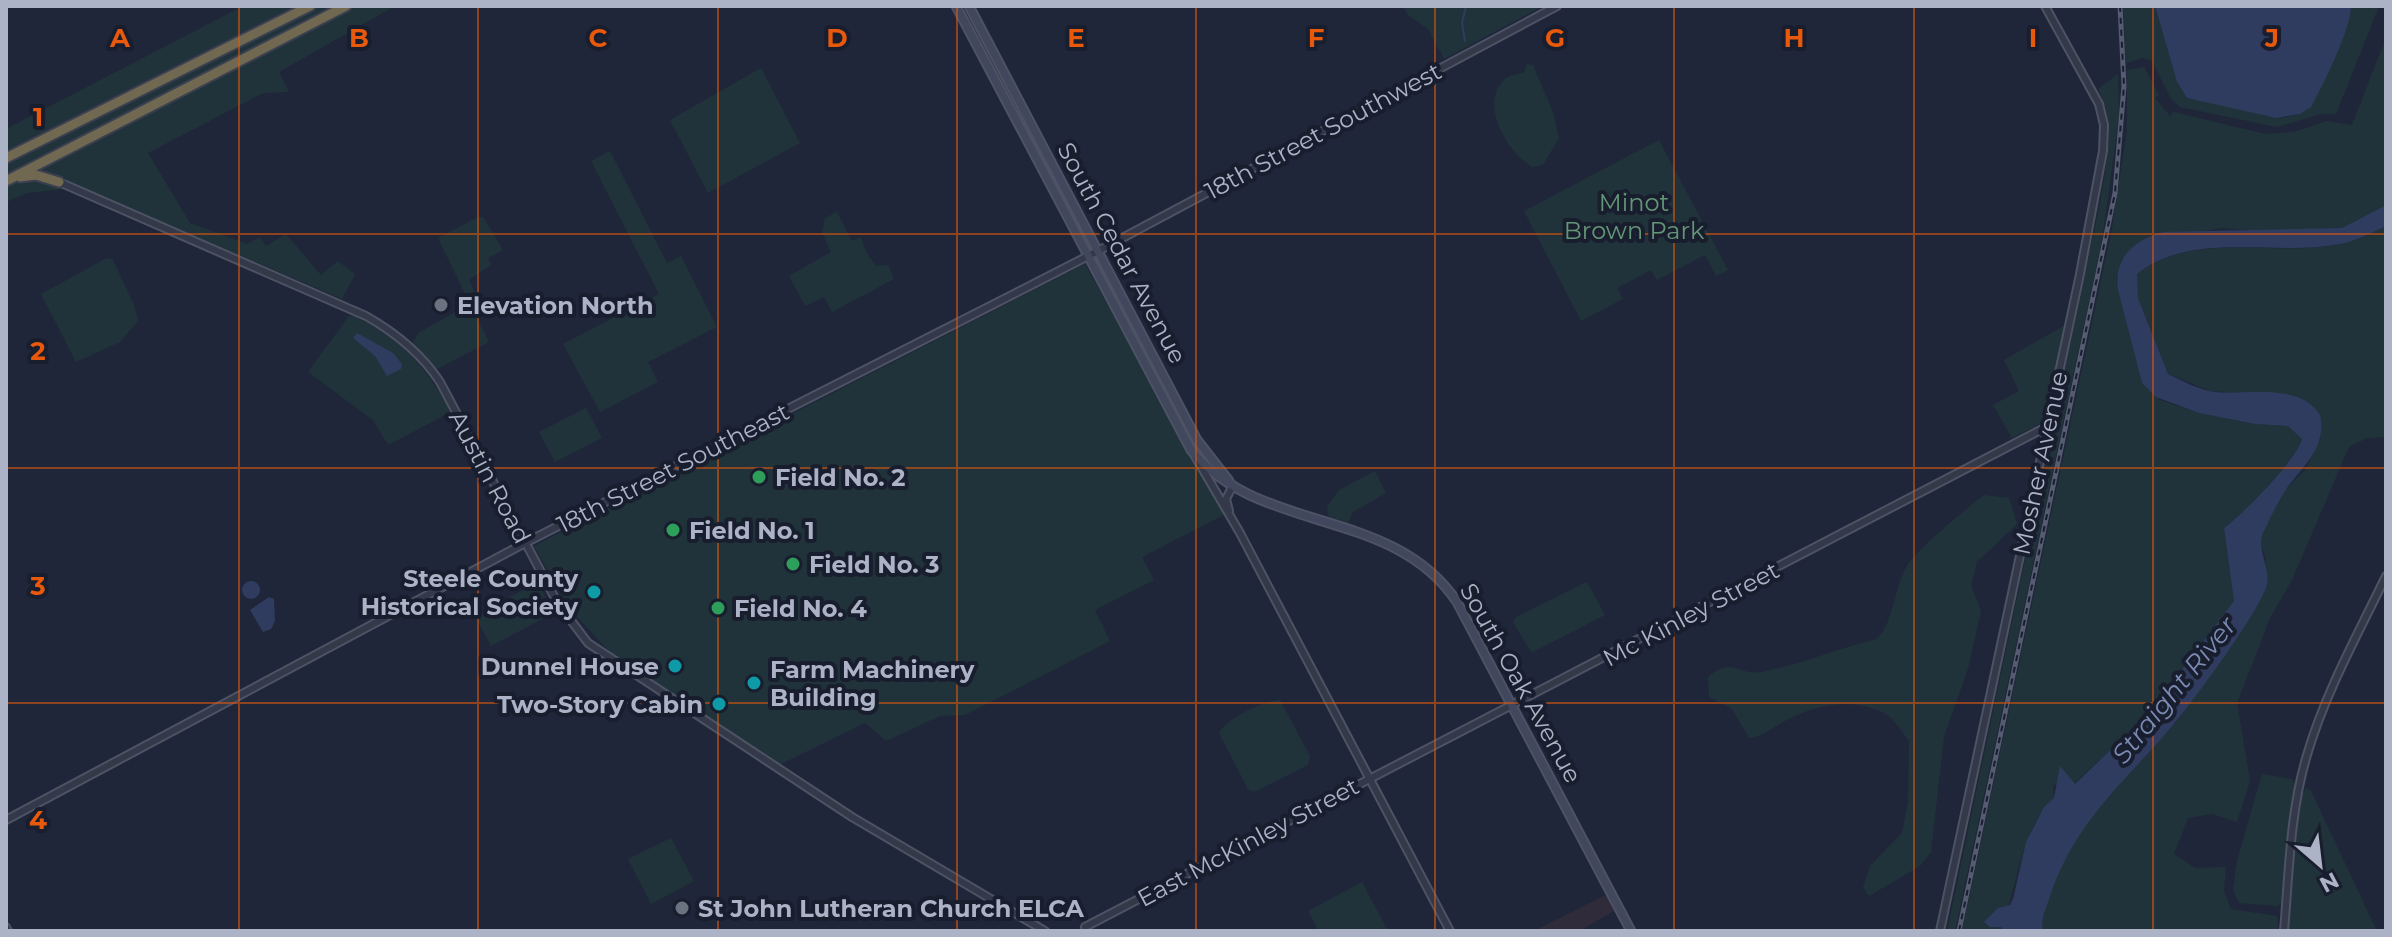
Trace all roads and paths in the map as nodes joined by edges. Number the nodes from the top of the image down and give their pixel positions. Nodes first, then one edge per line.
1 (310, 6) edge
2 (346, 6) edge
3 (956, 6) edge
4 (969, 6) edge
5 (1557, 6) edge
6 (2045, 6) edge
7 (52, 136) junction
8 (78, 146) junction
9 (6, 151) edge
10 (6, 158) edge
11 (6, 182) edge
12 (59, 182) junction
13 (1098, 251) junction
14 (1089, 256) junction
15 (2048, 426) junction
16 (1191, 450) junction
17 (1233, 485) junction
18 (1230, 514) junction
19 (525, 543) junction
20 (2386, 576) edge
21 (1512, 706) junction
22 (1369, 778) junction
23 (6, 820) edge
24 (1085, 927) dead end
25 (1045, 931) edge
26 (1450, 931) edge
27 (1631, 931) edge
28 (1940, 931) edge
29 (2284, 931) edge

1 - 7 highway
2 - 8 highway
3 - 14 main road, South Cedar Avenue
4 - 13 main road, South Cedar Avenue
5 - 13 street, 18th Street Southwest
6 - 15 street, Mosher Avenue
7 - 9 highway
7 - 10 highway
8 - 11 highway
8 - 12 highway
11 - 12 highway
12 - 19 street, Austin Road
13 - 14 street, 18th Street Southwest
13 - 17 main road, South Cedar Avenue
14 - 16 main road, South Cedar Avenue
14 - 19 street, 18th Street Southeast
15 - 21 street, Mc Kinley Street
15 - 28 street, Mosher Avenue
16 - 17 main road, South Oak Avenue
16 - 18 street, South Cedar Avenue
17 - 18 street
17 - 21 main road, South Oak Avenue
18 - 22 street, South Cedar Avenue
19 - 23 street, 18th Street Southeast
19 - 25 street, Austin Road
20 - 29 street
21 - 22 street, Mc Kinley Street
21 - 27 main road, South Oak Avenue
22 - 24 street, East McKinley Street
22 - 26 street, South Cedar Avenue

